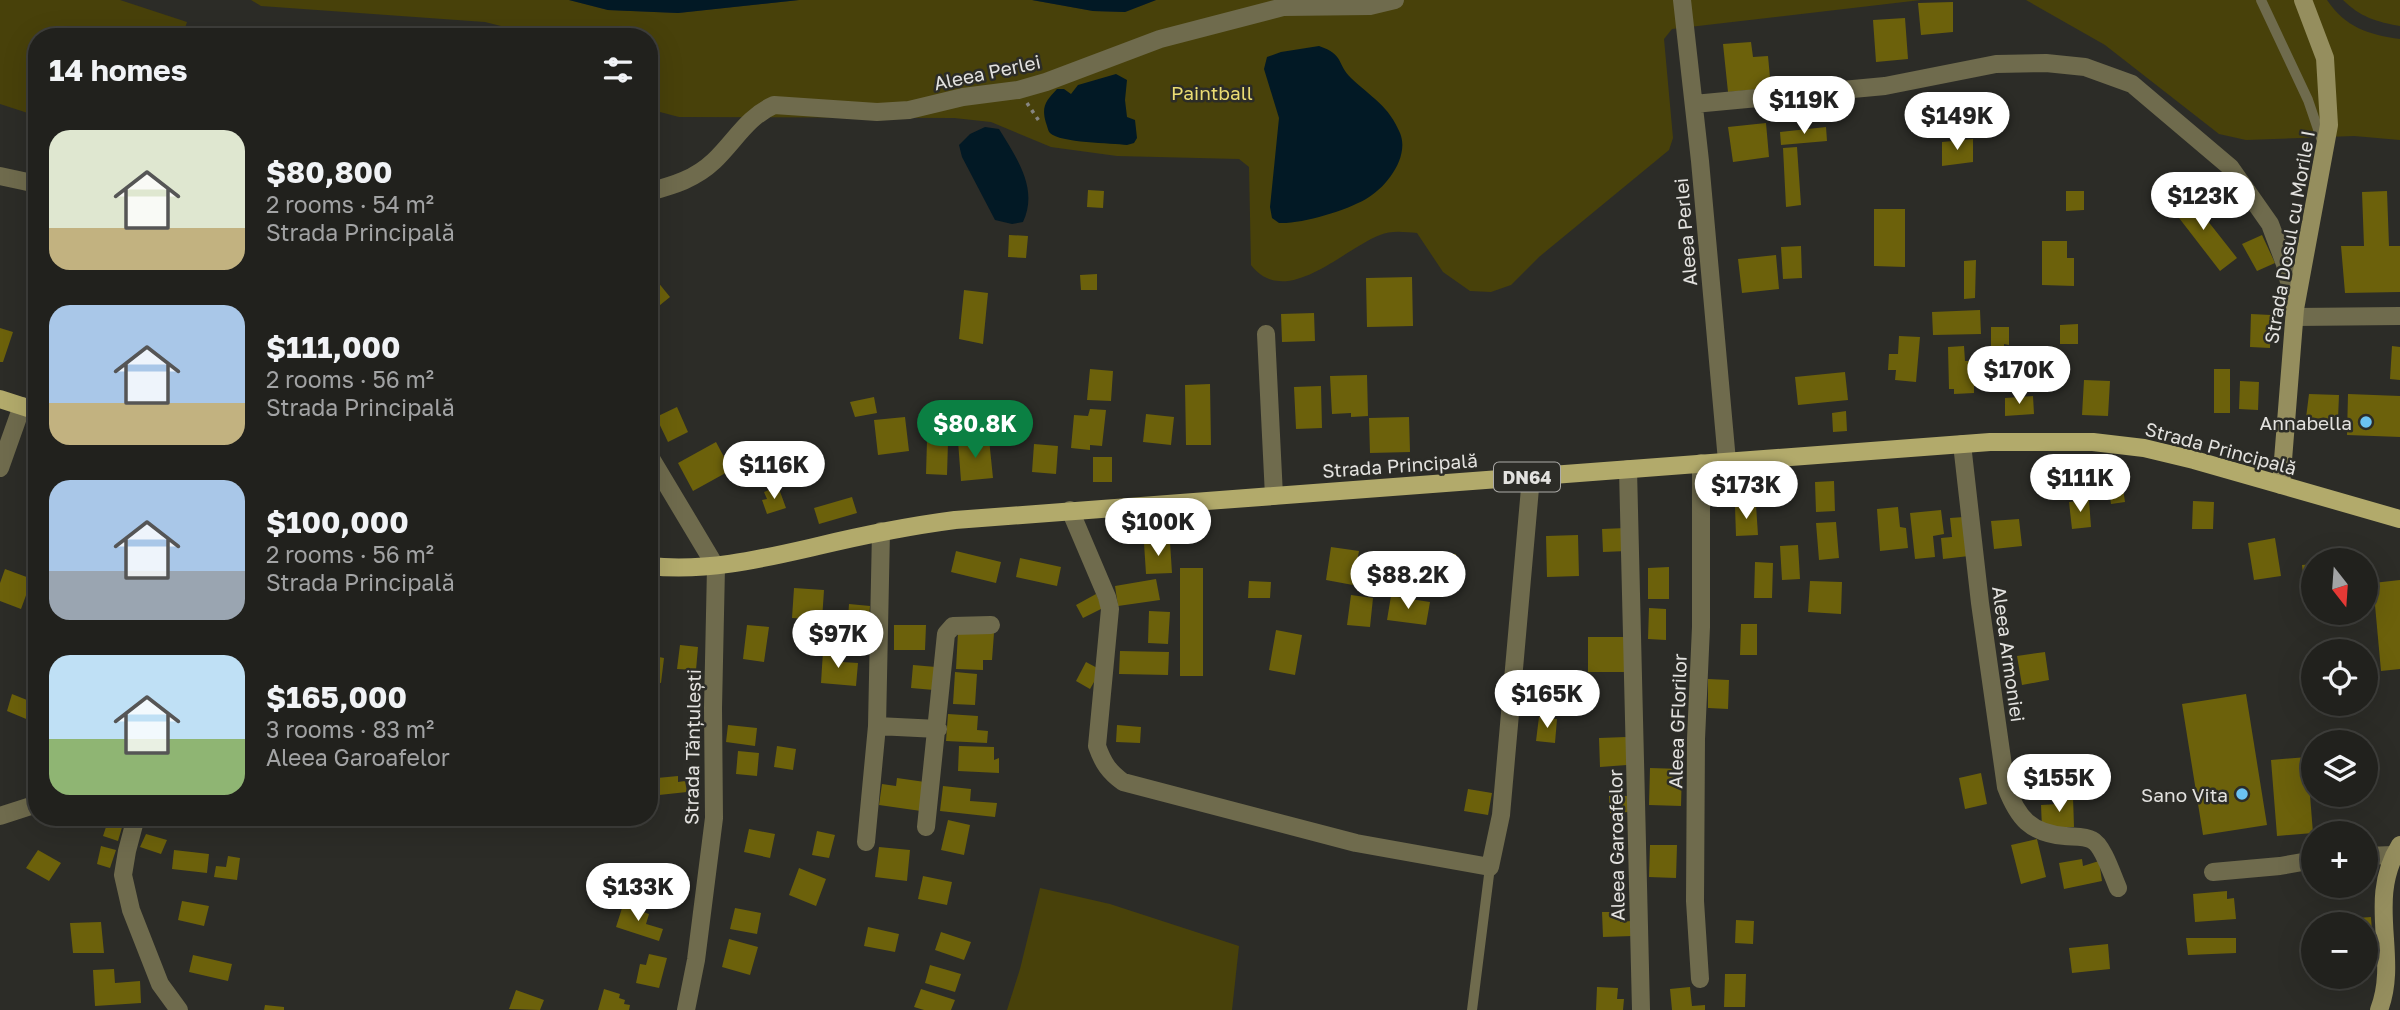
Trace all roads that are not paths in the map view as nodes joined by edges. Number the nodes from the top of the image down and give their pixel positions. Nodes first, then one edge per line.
1 (1395, 0) edge
2 (1682, 0) edge
3 (2260, 0) edge
4 (2303, 0) edge
5 (1694, 104) junction
6 (2325, 148) junction
7 (0, 176) edge
8 (28, 182) edge
9 (658, 190) edge
10 (2295, 313) junction
11 (2400, 316) edge
12 (1266, 334) dead end
13 (0, 399) edge
14 (28, 408) edge
15 (28, 410) edge
16 (1962, 444) junction
17 (1727, 461) junction
18 (1701, 463) junction
19 (0, 468) edge
20 (1628, 469) junction
21 (658, 470) edge
22 (1531, 477) junction
23 (2281, 485) junction
24 (1274, 496) junction
25 (1070, 510) junction
26 (2400, 519) edge
27 (881, 531) junction
28 (658, 567) edge
29 (716, 567) junction
30 (990, 625) dead end
31 (877, 726) junction
32 (938, 729) junction
33 (28, 807) edge
34 (0, 816) edge
35 (134, 826) edge
36 (926, 827) dead end
37 (866, 842) dead end
38 (2397, 850) edge
39 (2378, 854) edge
40 (2301, 862) edge
41 (1490, 867) junction
42 (2213, 873) dead end
43 (2119, 888) dead end
44 (1700, 979) dead end
45 (179, 1010) edge
46 (686, 1010) edge
47 (1472, 1010) edge
48 (1641, 1010) edge
49 (2379, 1010) edge

1 - 9 street, Aleea Perlei
2 - 5 street, Aleea Perlei
3 - 6 lane
4 - 6 street, Strada Dosul cu Morile I
5 - 10 street
5 - 17 street, Aleea Perlei
6 - 10 street, Strada Dosul cu Morile I
7 - 8 street
10 - 11 street
10 - 23 street, Strada Dosul cu Morile I
12 - 24 street
13 - 14 main road
15 - 19 street
16 - 17 main road, Strada Principală / DN64
16 - 23 main road, Strada Principală / DN64
16 - 43 street, Aleea Armoniei
17 - 18 main road, Strada Principală / DN64
18 - 20 main road, Strada Principală / DN64
18 - 44 street, Aleea GFlorilor
20 - 22 main road, Strada Principală / DN64
20 - 48 street, Aleea Garoafelor
21 - 29 street
22 - 24 main road, Strada Principală / DN64
22 - 41 street
23 - 26 main road, Strada Principală / DN64
24 - 25 main road, Strada Principală / DN64
25 - 27 main road, Strada Principală / DN64
25 - 41 street
27 - 29 main road, Strada Principală / DN64
27 - 31 street
28 - 29 main road, Strada Principală / DN64
29 - 46 street, Strada Tănțulești
30 - 32 street
31 - 32 street
31 - 37 street
32 - 36 street
33 - 34 street
35 - 45 street
38 - 39 street
38 - 49 street
40 - 42 street
41 - 47 lane

